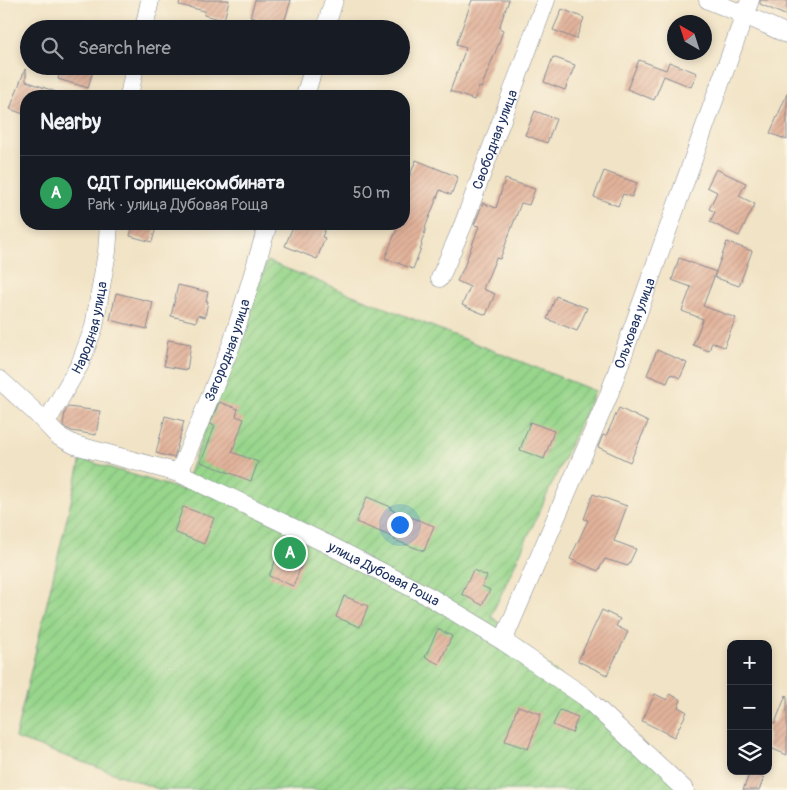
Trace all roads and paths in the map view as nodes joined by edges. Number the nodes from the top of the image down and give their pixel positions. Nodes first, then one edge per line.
1 (150, 0) edge
2 (334, 0) edge
3 (546, 0) edge
4 (708, 0) edge
5 (748, 7) edge
6 (146, 20) edge
7 (328, 20) edge
8 (787, 34) edge
9 (134, 75) edge
10 (311, 75) edge
11 (130, 90) edge
12 (307, 90) edge
13 (108, 230) edge
14 (266, 230) edge
15 (440, 278) dead end
16 (0, 380) edge
17 (46, 423) junction
18 (179, 473) junction
19 (502, 641) junction
20 (685, 790) edge

1 - 6 street
2 - 7 street
3 - 15 street, Свободная улица
4 - 5 street
5 - 8 street
5 - 19 street, Ольховая улица
9 - 11 street
10 - 12 street
13 - 17 street, Народная улица
14 - 18 street, Загородная улица
16 - 17 street, улица Дубовая Роща
17 - 18 street, улица Дубовая Роща
18 - 19 street, улица Дубовая Роща
19 - 20 street, улица Дубовая Роща

